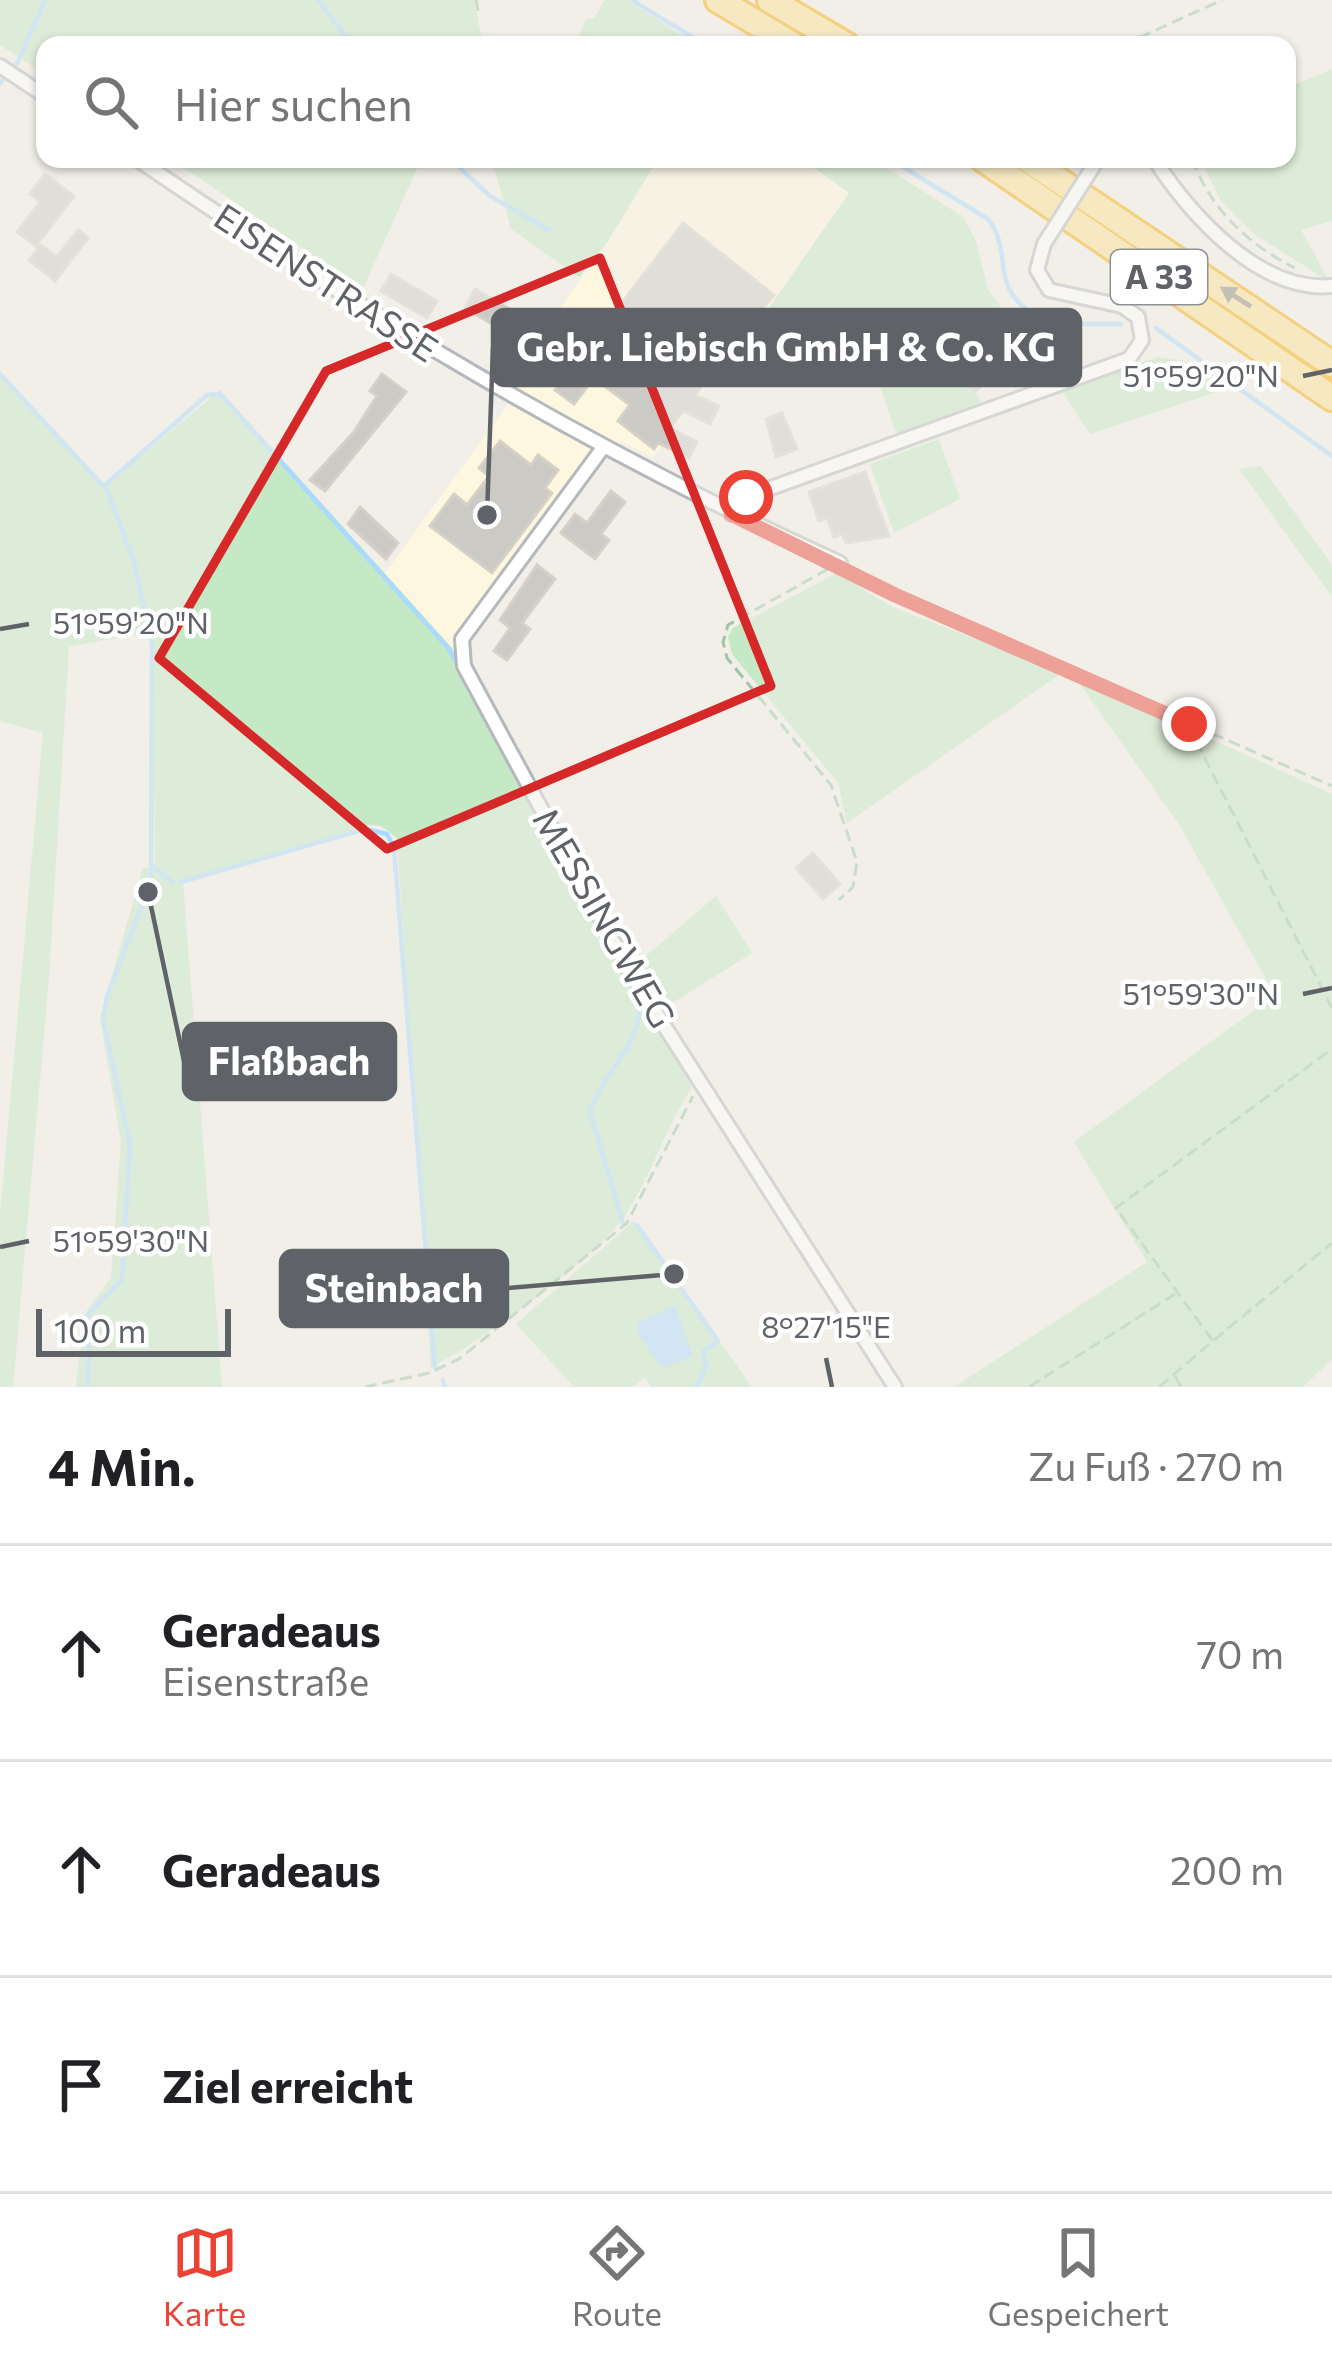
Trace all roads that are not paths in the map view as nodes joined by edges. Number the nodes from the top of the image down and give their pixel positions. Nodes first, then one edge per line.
1 (718, 0) edge
2 (770, 0) edge
3 (778, 36) edge
4 (831, 36) edge
5 (0, 66) edge
6 (36, 90) edge
7 (151, 168) edge
8 (996, 168) edge
9 (1040, 168) edge
10 (1092, 168) edge
11 (1160, 168) edge
12 (1332, 286) edge
13 (1332, 364) edge
14 (1332, 398) edge
15 (602, 449) junction
16 (731, 514) junction
17 (840, 563) road end
18 (895, 1387) edge

1 - 3 highway
2 - 4 highway
5 - 6 street
7 - 15 street, EISENSTRASSE
8 - 14 highway, A 33
13 -> 9 highway, A 33
10 - 16 street, bridge
11 - 12 street
15 - 16 street, EISENSTRASSE
15 - 18 street, MESSINGWEG
16 - 17 street, EISENSTRASSE

